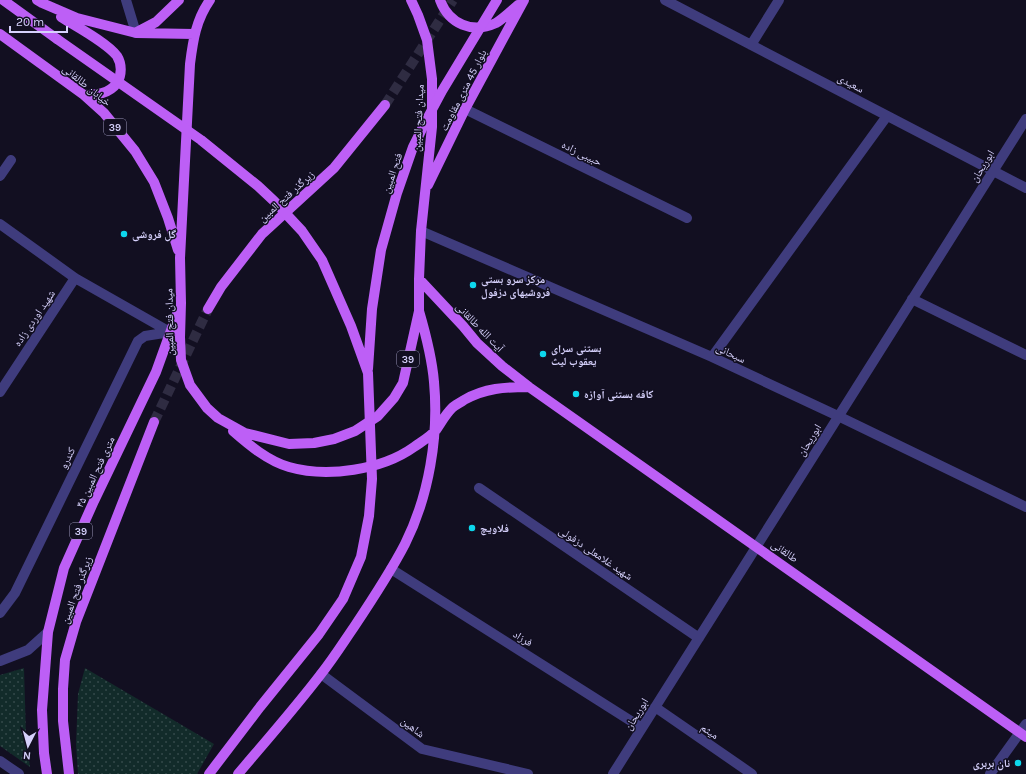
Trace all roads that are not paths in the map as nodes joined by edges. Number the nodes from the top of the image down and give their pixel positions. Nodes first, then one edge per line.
1 (3, 0) edge
2 (126, 0) edge
3 (179, 0) edge
4 (210, 0) edge
5 (411, 0) edge
6 (440, 0) edge
7 (497, 0) edge
8 (523, 0) edge
9 (665, 0) edge
10 (779, 0) edge
11 (40, 2) edge
12 (202, 5) edge
13 (136, 33) junction
14 (0, 34) edge
15 (194, 34) junction
16 (751, 45) junction
17 (84, 96) junction
18 (385, 105) tunnel mouth
19 (465, 109) junction
20 (887, 116) junction
21 (1026, 119) edge
22 (11, 160) dead end
23 (993, 171) junction
24 (0, 176) edge
25 (1026, 188) edge
26 (425, 191) junction
27 (687, 218) dead end
28 (0, 224) edge
29 (422, 231) junction
30 (180, 258) junction
31 (75, 278) junction
32 (419, 279) junction
33 (912, 299) junction
34 (181, 303) junction
35 (208, 308) tunnel mouth
36 (419, 311) junction
37 (170, 332) junction
38 (1026, 355) edge
39 (712, 357) junction
40 (368, 373) junction
41 (529, 387) junction
42 (0, 392) edge
43 (838, 416) junction
44 (218, 418) junction
45 (154, 422) tunnel mouth
46 (435, 431) junction
47 (479, 488) dead end
48 (1026, 507) edge
49 (756, 546) junction
50 (391, 569) junction
51 (0, 613) edge
52 (48, 632) junction
53 (699, 638) junction
54 (0, 661) edge
55 (322, 674) junction
56 (655, 707) junction
57 (642, 728) junction
58 (1024, 731) edge
59 (0, 761) edge
60 (241, 773) edge
61 (19, 774) edge
62 (47, 774) edge
63 (69, 774) edge
64 (209, 774) edge
65 (528, 774) edge
66 (613, 774) edge
67 (752, 774) edge
68 (990, 774) edge

1 - 40 main road, bridge
2 - 13 street
3 - 13 main road
4 - 12 main road, میدان فتح المبین / 39
5 - 26 main road, میدان فتح المبین / 39
6 - 8 main road
7 - 40 main road, فتح المبین, bridge
8 - 19 main road, بلوار 45 متری مقاومت
9 - 16 street, سعیدی
10 - 16 street
11 - 13 main road
11 - 17 main road
12 - 15 main road, میدان فتح المبین / 39
13 - 15 main road
14 - 17 main road, خیابان طالقانی / 39
15 - 30 main road, میدان فتح المبین / 39
16 - 20 street, سعیدی
17 - 30 main road, خیابان طالقانی / 39
18 - 35 main road, زیرگذر فتح المبین
19 - 26 main road, بلوار 45 متری مقاومت
19 - 27 street, حبیبی زاده
20 - 23 street, سعیدی
20 - 39 street
21 - 23 street, ابوریحان
22 - 24 street
23 - 25 street, سعیدی
23 - 33 street, ابوریحان
26 - 29 main road, میدان فتح المبین / 39
28 - 31 street
29 - 32 main road, میدان فتح المبین / 39
29 - 39 street, سبحانی
30 - 34 main road, میدان فتح المبین / 39
31 - 37 street
31 - 42 street, شهید اوردی زاده
32 - 36 main road, میدان فتح المبین / 39
32 - 41 main road, آیت الله طالقانی
33 - 38 street
33 - 43 street, ابوریحان
34 - 37 main road, ۴۵ متری فتح المبین / 39
34 - 44 main road, میدان فتح المبین / 39
36 - 44 main road, میدان فتح المبین / 39
36 - 46 main road, 39
37 - 51 street, کندرو
37 - 52 main road, ۴۵ متری فتح المبین / 39
39 - 43 street, سبحانی
40 - 64 main road, bridge
41 - 46 main road
41 - 49 main road, طالقانی
43 - 48 street, سبحانی
43 - 49 street, ابوریحان
44 - 46 main road
45 - 63 main road, زیرگذر فتح المبین
46 - 50 main road, 39
47 - 53 street, شهید غلامعلی دزفولی
49 - 53 street, ابوریحان
49 - 58 main road, طالقانی
50 - 55 main road, 39
50 - 57 street, فرزاد
52 - 54 street
52 - 62 main road, ۴۵ متری فتح المبین / 39
53 - 56 street, ابوریحان
55 - 60 main road, 39
55 - 65 street, شاهین
56 - 57 street, ابوریحان
56 - 67 street, میثم
57 - 66 street, ابوریحان
58 - 68 street
59 - 61 street

